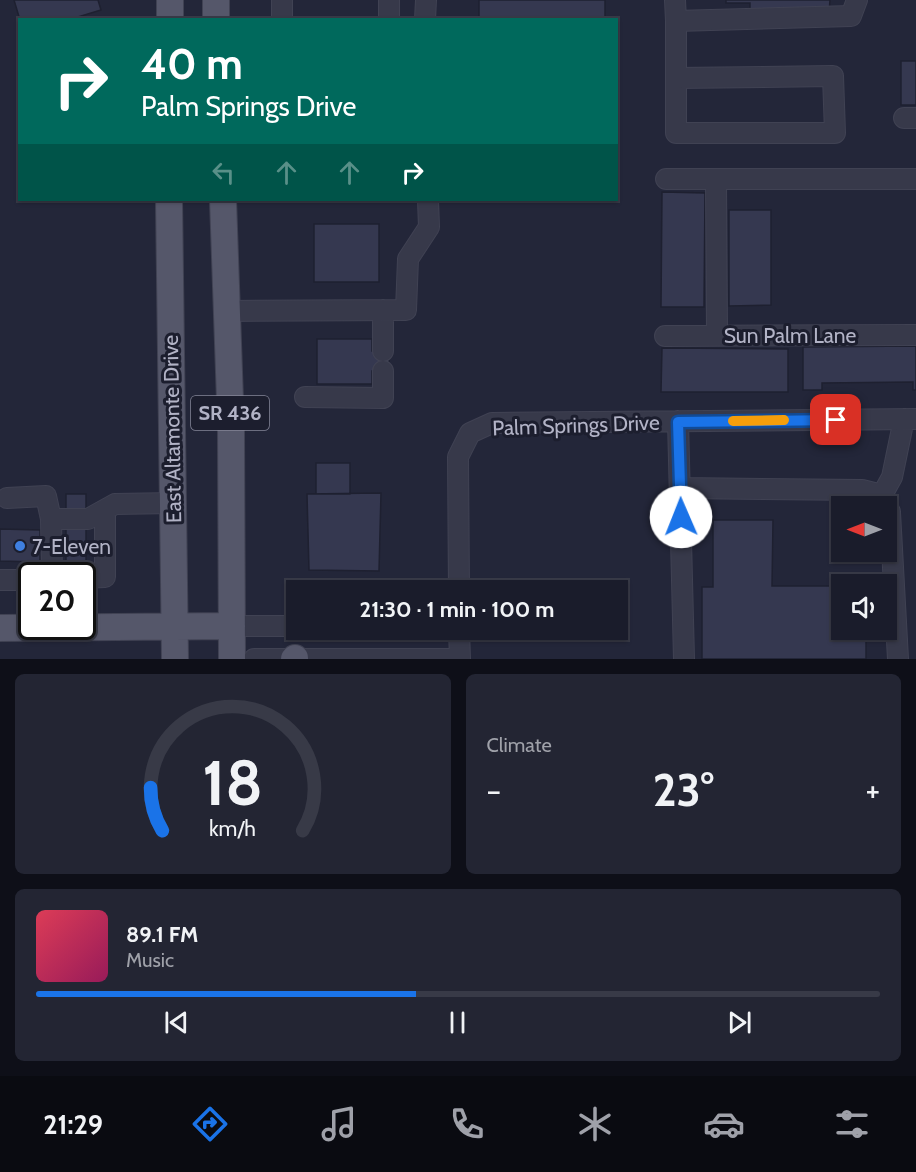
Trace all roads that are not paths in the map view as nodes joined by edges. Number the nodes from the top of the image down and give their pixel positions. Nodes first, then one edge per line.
1 (170, 0) edge
2 (216, 0) edge
3 (282, 0) edge
4 (389, 0) edge
5 (426, 0) edge
6 (675, 0) edge
7 (857, 0) edge
8 (170, 18) edge
9 (216, 18) edge
10 (282, 18) edge
11 (389, 18) edge
12 (425, 18) edge
13 (676, 21) junction
14 (676, 78) junction
15 (666, 179) dead end
16 (716, 179) junction
17 (916, 179) edge
18 (170, 201) edge
19 (223, 201) edge
20 (428, 201) edge
21 (383, 310) junction
22 (227, 311) junction
23 (717, 335) junction
24 (916, 335) edge
25 (665, 336) dead end
26 (383, 351) dead end
27 (383, 371) dead end
28 (305, 397) dead end
29 (910, 419) edge
30 (678, 422) junction
31 (680, 488) junction
32 (882, 495) junction
33 (7, 498) dead end
34 (173, 503) junction
35 (105, 510) junction
36 (51, 519) junction
37 (52, 562) edge
38 (96, 578) edge
39 (0, 580) edge
40 (18, 580) edge
41 (459, 580) edge
42 (232, 626) junction
43 (286, 626) edge
44 (18, 627) edge
45 (96, 627) edge
46 (174, 627) junction
47 (0, 628) edge
48 (459, 640) edge
49 (175, 659) edge
50 (232, 659) edge
51 (254, 659) edge
52 (294, 659) edge
53 (460, 659) edge
54 (684, 659) edge
55 (898, 659) edge

1 - 8 main road
2 - 9 main road
3 - 10 street
4 - 11 street
5 - 12 street
6 - 13 street
7 - 13 street
13 - 14 street
14 - 14 street
15 - 16 street
16 - 17 street
16 - 23 street
18 - 34 main road, East Altamonte Drive / SR 436
19 - 22 main road, SR 436
20 - 21 street
21 - 22 street
21 - 26 street
22 - 42 main road, SR 436
23 - 24 street, Sun Palm Lane
23 - 25 street, Sun Palm Lane
27 - 28 street
29 - 30 street, Palm Springs Drive
29 - 32 street
30 - 31 street
30 - 41 street, Palm Springs Drive
31 - 32 street
31 - 54 street
32 - 55 street
33 - 36 street
34 - 35 street
34 - 46 main road, East Altamonte Drive / SR 436
35 - 36 street
35 - 38 street
36 - 37 street
39 - 40 street
42 - 43 street
42 - 46 main road
42 - 50 main road, SR 436
44 - 47 main road
45 - 46 main road
46 - 49 main road, East Altamonte Drive / SR 436
48 - 53 street
51 - 52 street
52 - 53 street

